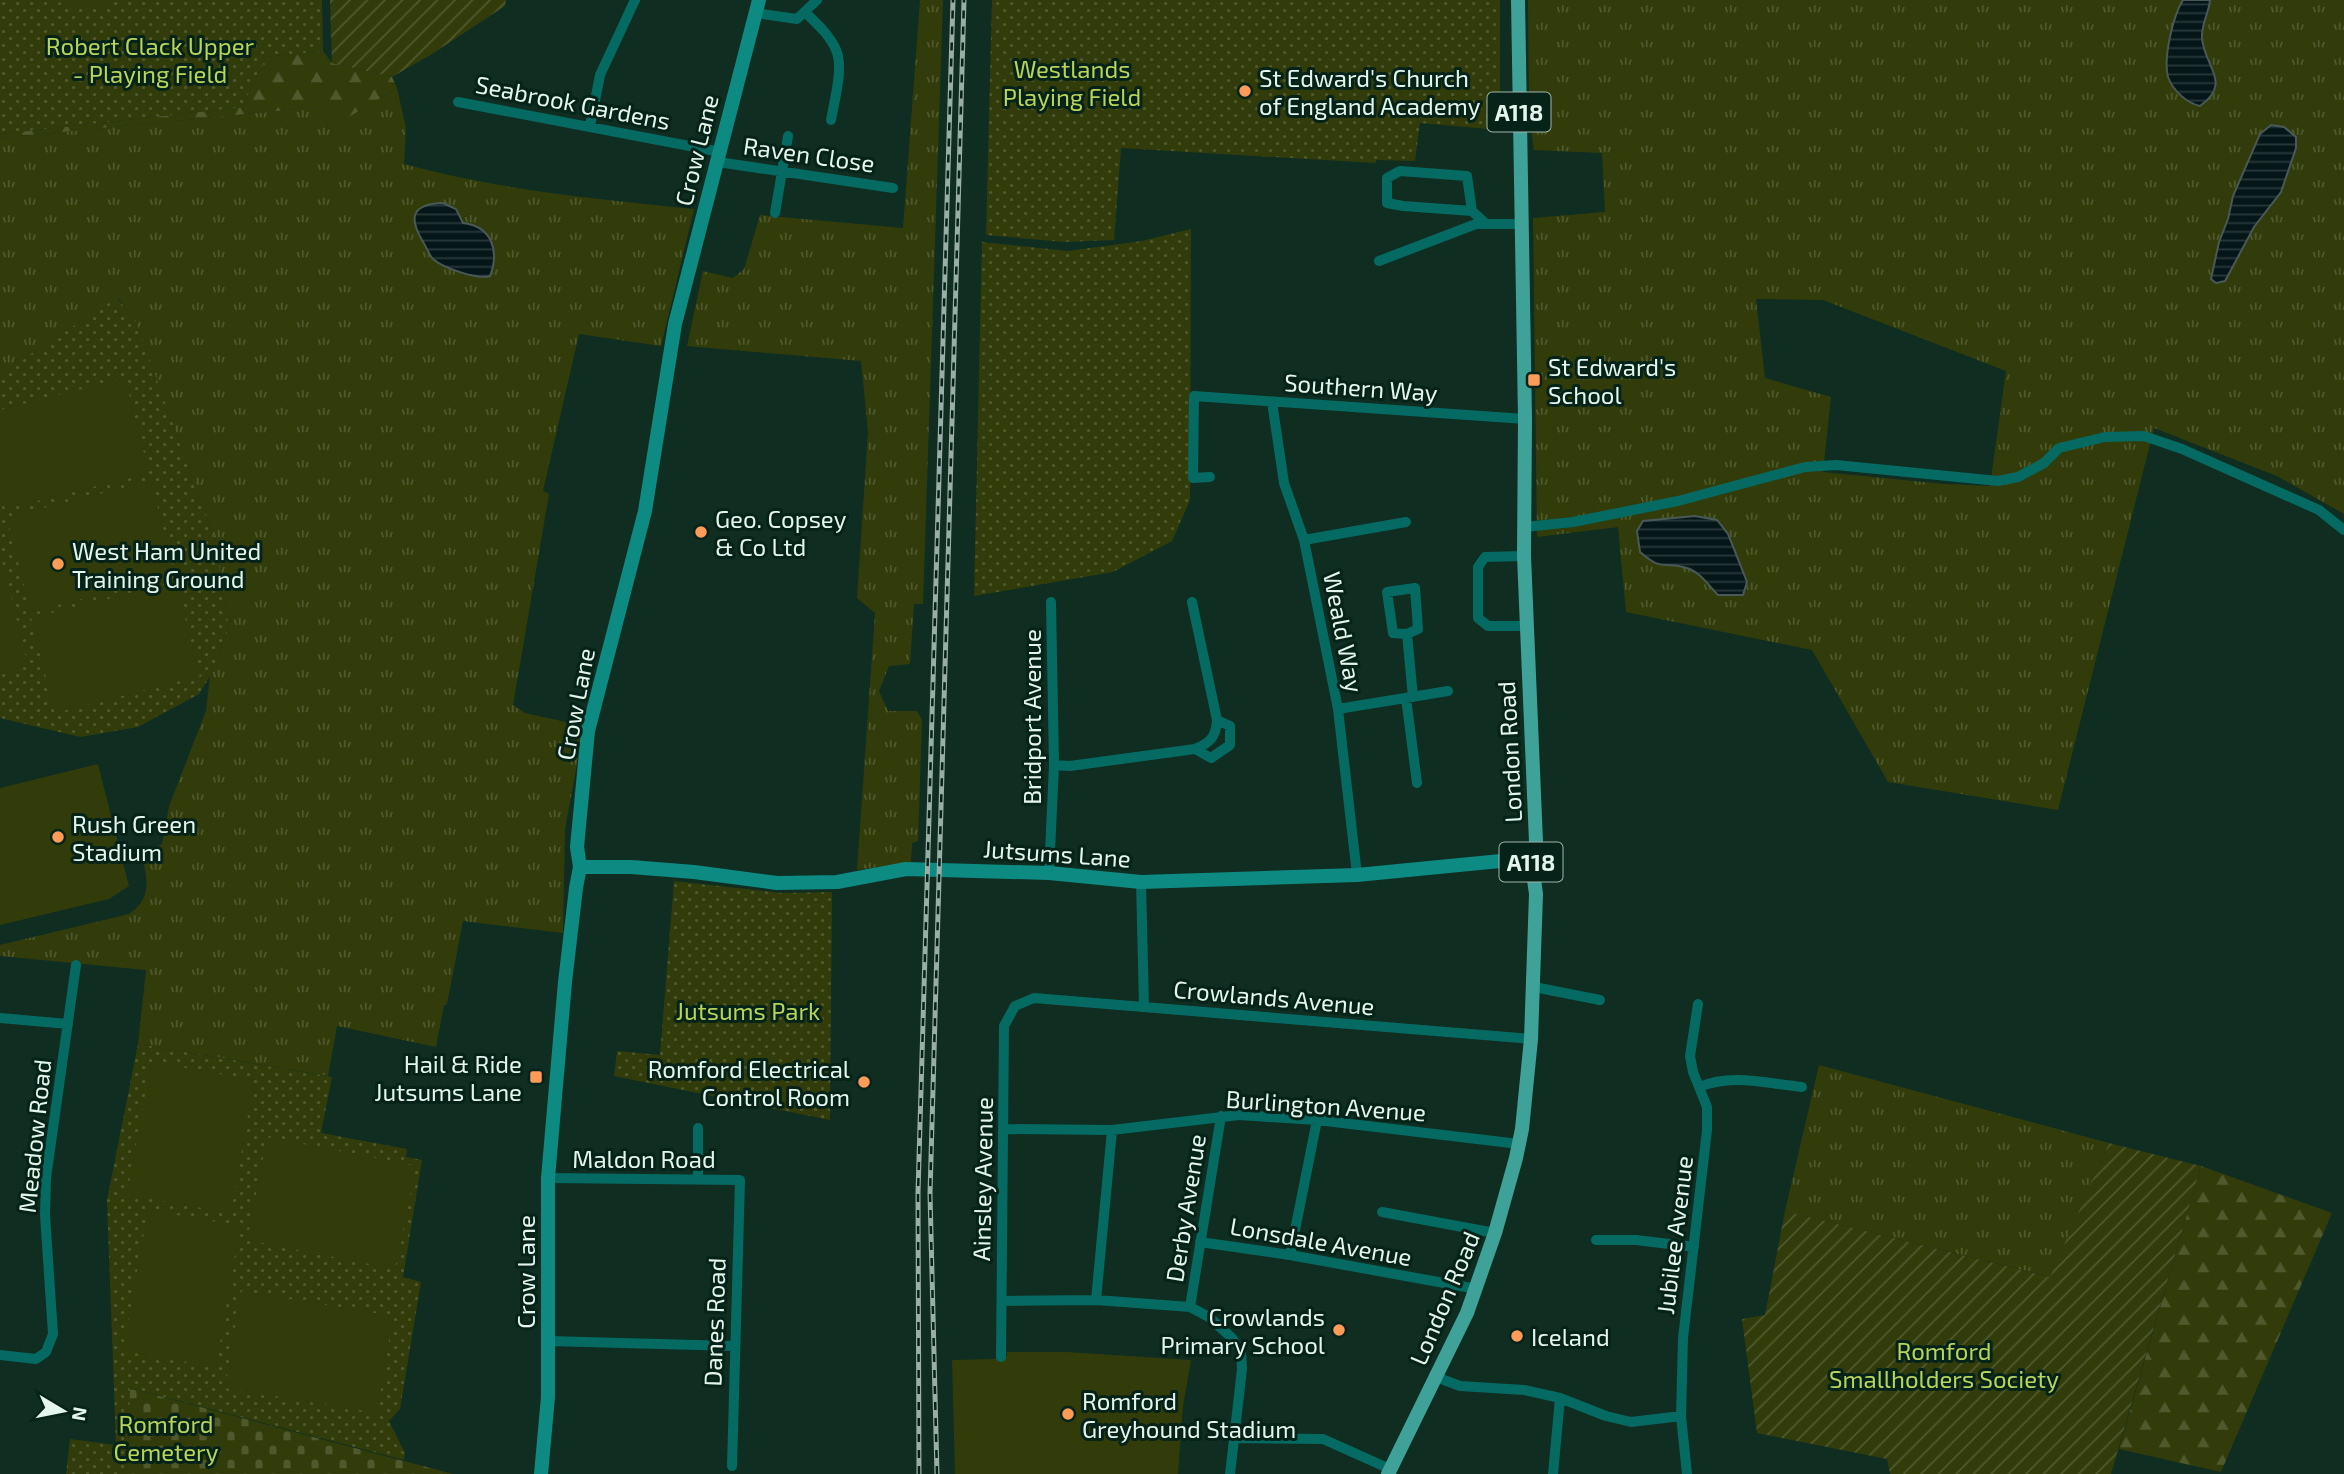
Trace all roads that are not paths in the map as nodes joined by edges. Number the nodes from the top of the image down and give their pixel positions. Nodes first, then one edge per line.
1 (635, 0) edge
2 (817, 0) edge
3 (1518, 0) edge
4 (757, 6) edge
5 (805, 12) junction
6 (458, 102) dead end
7 (831, 120) dead end
8 (590, 126) junction
9 (788, 136) dead end
10 (720, 157) junction
11 (783, 171) junction
12 (893, 188) dead end
13 (1472, 211) junction
14 (775, 213) dead end
15 (1485, 223) junction
16 (1521, 224) junction
17 (1379, 261) dead end
18 (1272, 402) junction
19 (1525, 418) junction
20 (1210, 477) dead end
21 (1406, 522) dead end
22 (1524, 527) junction
23 (2344, 530) edge
24 (1304, 540) junction
25 (1524, 556) junction
26 (1051, 602) dead end
27 (1192, 602) dead end
28 (1526, 626) junction
29 (1407, 634) junction
30 (1448, 691) dead end
31 (1409, 697) junction
32 (1338, 709) junction
33 (1217, 720) junction
34 (1195, 749) junction
35 (1054, 765) junction
36 (1417, 783) dead end
37 (1531, 858) junction
38 (580, 867) junction
39 (1049, 873) junction
40 (1357, 875) junction
41 (1141, 882) junction
42 (76, 965) dead end
43 (1534, 987) junction
44 (1600, 1000) dead end
45 (1698, 1004) dead end
46 (1015, 1006) joint
47 (1144, 1007) junction
48 (0, 1018) edge
49 (68, 1024) junction
50 (1531, 1039) junction
51 (1700, 1087) junction
52 (1802, 1087) dead end
53 (1221, 1116) junction
54 (1317, 1120) junction
55 (698, 1128) dead end
56 (1004, 1129) junction
57 (1112, 1130) junction
58 (1519, 1144) junction
59 (548, 1178) junction
60 (698, 1178) junction
61 (740, 1180) joint
62 (1382, 1212) dead end
63 (1496, 1233) junction
64 (1596, 1240) dead end
65 (1200, 1242) junction
66 (1693, 1247) junction
67 (1290, 1255) junction
68 (1477, 1289) junction
69 (1096, 1300) junction
70 (1002, 1301) junction
71 (1190, 1307) junction
72 (548, 1341) junction
73 (734, 1346) junction
74 (0, 1355) edge
75 (1001, 1356) dead end
76 (1436, 1377) junction
77 (1560, 1398) junction
78 (1681, 1416) junction
79 (1234, 1438) junction
80 (732, 1466) dead end
81 (1389, 1471) edge
82 (541, 1474) edge
83 (1230, 1474) edge
84 (1553, 1474) edge
85 (1687, 1474) edge

1 - 8 street
2 - 5 street
3 - 16 main road, London Road / A118
4 - 5 street
4 - 10 street, Crow Lane
5 - 7 street
6 - 8 street, Seabrook Gardens
8 - 10 street, Seabrook Gardens
9 - 11 street
10 - 11 street, Raven Close
10 - 38 street, Crow Lane
11 - 12 street, Raven Close
11 - 14 street
13 - 13 street
13 - 15 street
15 - 16 street
15 - 17 street
16 - 19 main road, London Road / A118
18 - 19 street, Southern Way
18 - 20 street, Southern Way
18 - 24 street, Weald Way
19 - 22 main road, London Road / A118
21 - 24 street
22 - 23 street
22 - 25 main road, London Road / A118
24 - 32 street, Weald Way
25 - 28 main road, London Road / A118
25 - 28 street
26 - 35 street, Bridport Avenue
27 - 33 street
28 - 37 main road, London Road / A118
29 - 29 street
29 - 31 street
30 - 31 street
31 - 32 street
31 - 36 street
32 - 40 street, Weald Way
33 - 34 street
33 - 34 street
34 - 35 street
35 - 39 street, Bridport Avenue
37 - 40 street, Jutsums Lane
37 - 43 main road, London Road / A118
38 - 39 street, Jutsums Lane
38 - 59 street, Crow Lane
39 - 41 street, Jutsums Lane
40 - 41 street, Jutsums Lane
41 - 47 street
42 - 49 street, Meadow Road
43 - 44 street
43 - 50 main road, London Road / A118
45 - 51 street, Jubilee Avenue
46 - 47 street, Crowlands Avenue
46 - 56 street, Ainsley Avenue
47 - 50 street, Crowlands Avenue
48 - 49 street
49 - 74 street, Meadow Road
50 - 58 main road, London Road / A118
51 - 52 street
51 - 66 street, Jubilee Avenue
53 - 54 street, Burlington Avenue
53 - 57 street, Burlington Avenue
53 - 65 street, Derby Avenue
54 - 58 street, Burlington Avenue
54 - 67 street
55 - 60 street
56 - 57 street, Burlington Avenue
56 - 70 street, Ainsley Avenue
57 - 69 street
58 - 63 main road, London Road / A118
59 - 60 street, Maldon Road
59 - 72 street, Crow Lane
60 - 61 street, Maldon Road
61 - 73 street, Danes Road
62 - 63 street
63 - 68 main road, London Road / A118
64 - 66 street
65 - 67 street, Lonsdale Avenue
65 - 71 street, Derby Avenue
66 - 78 street, Jubilee Avenue
67 - 68 street, Lonsdale Avenue
68 - 76 main road, London Road / A118
69 - 70 street
69 - 71 street
70 - 75 street, Ainsley Avenue
71 - 79 street
72 - 73 street
72 - 82 street, Crow Lane
73 - 80 street, Danes Road
76 - 77 street
76 - 81 main road, London Road / A118
77 - 78 street
77 - 84 street
78 - 85 street, Jubilee Avenue
79 - 81 street
79 - 83 street

